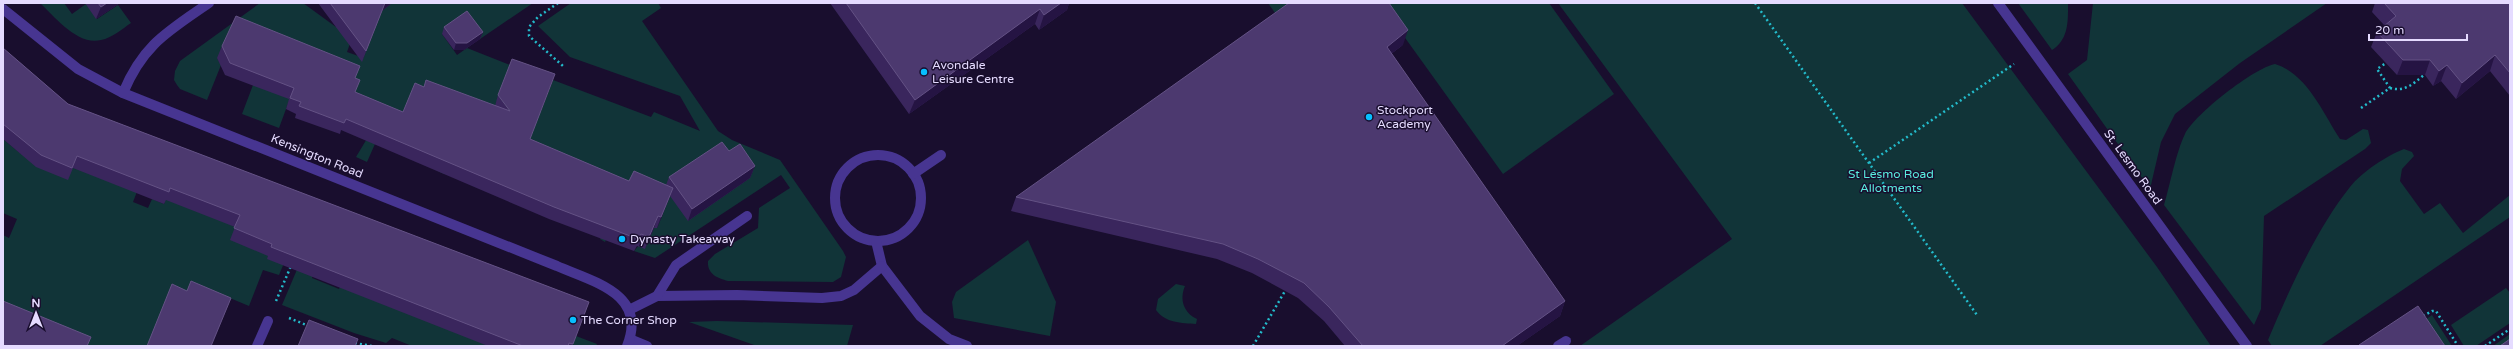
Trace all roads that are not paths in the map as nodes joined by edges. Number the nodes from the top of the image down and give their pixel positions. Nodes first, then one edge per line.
1 (209, 3) edge
2 (1998, 3) edge
3 (3, 9) edge
4 (123, 94) junction
5 (941, 155) dead end
6 (913, 174) junction
7 (747, 216) dead end
8 (876, 241) junction
9 (882, 266) junction
10 (657, 296) junction
11 (629, 310) junction
12 (268, 321) road end
13 (628, 343) edge
14 (257, 346) edge
15 (647, 346) edge
16 (967, 346) edge
17 (2247, 346) edge

1 - 4 street
2 - 17 street, St. Lesmo Road
3 - 4 street, Kensington Road
4 - 11 street, Kensington Road
5 - 6 street
6 - 8 street
6 - 8 street
7 - 10 street
8 - 9 street
9 - 10 street
9 - 16 street
10 - 11 street
11 - 13 street
12 - 14 street
13 - 15 street

